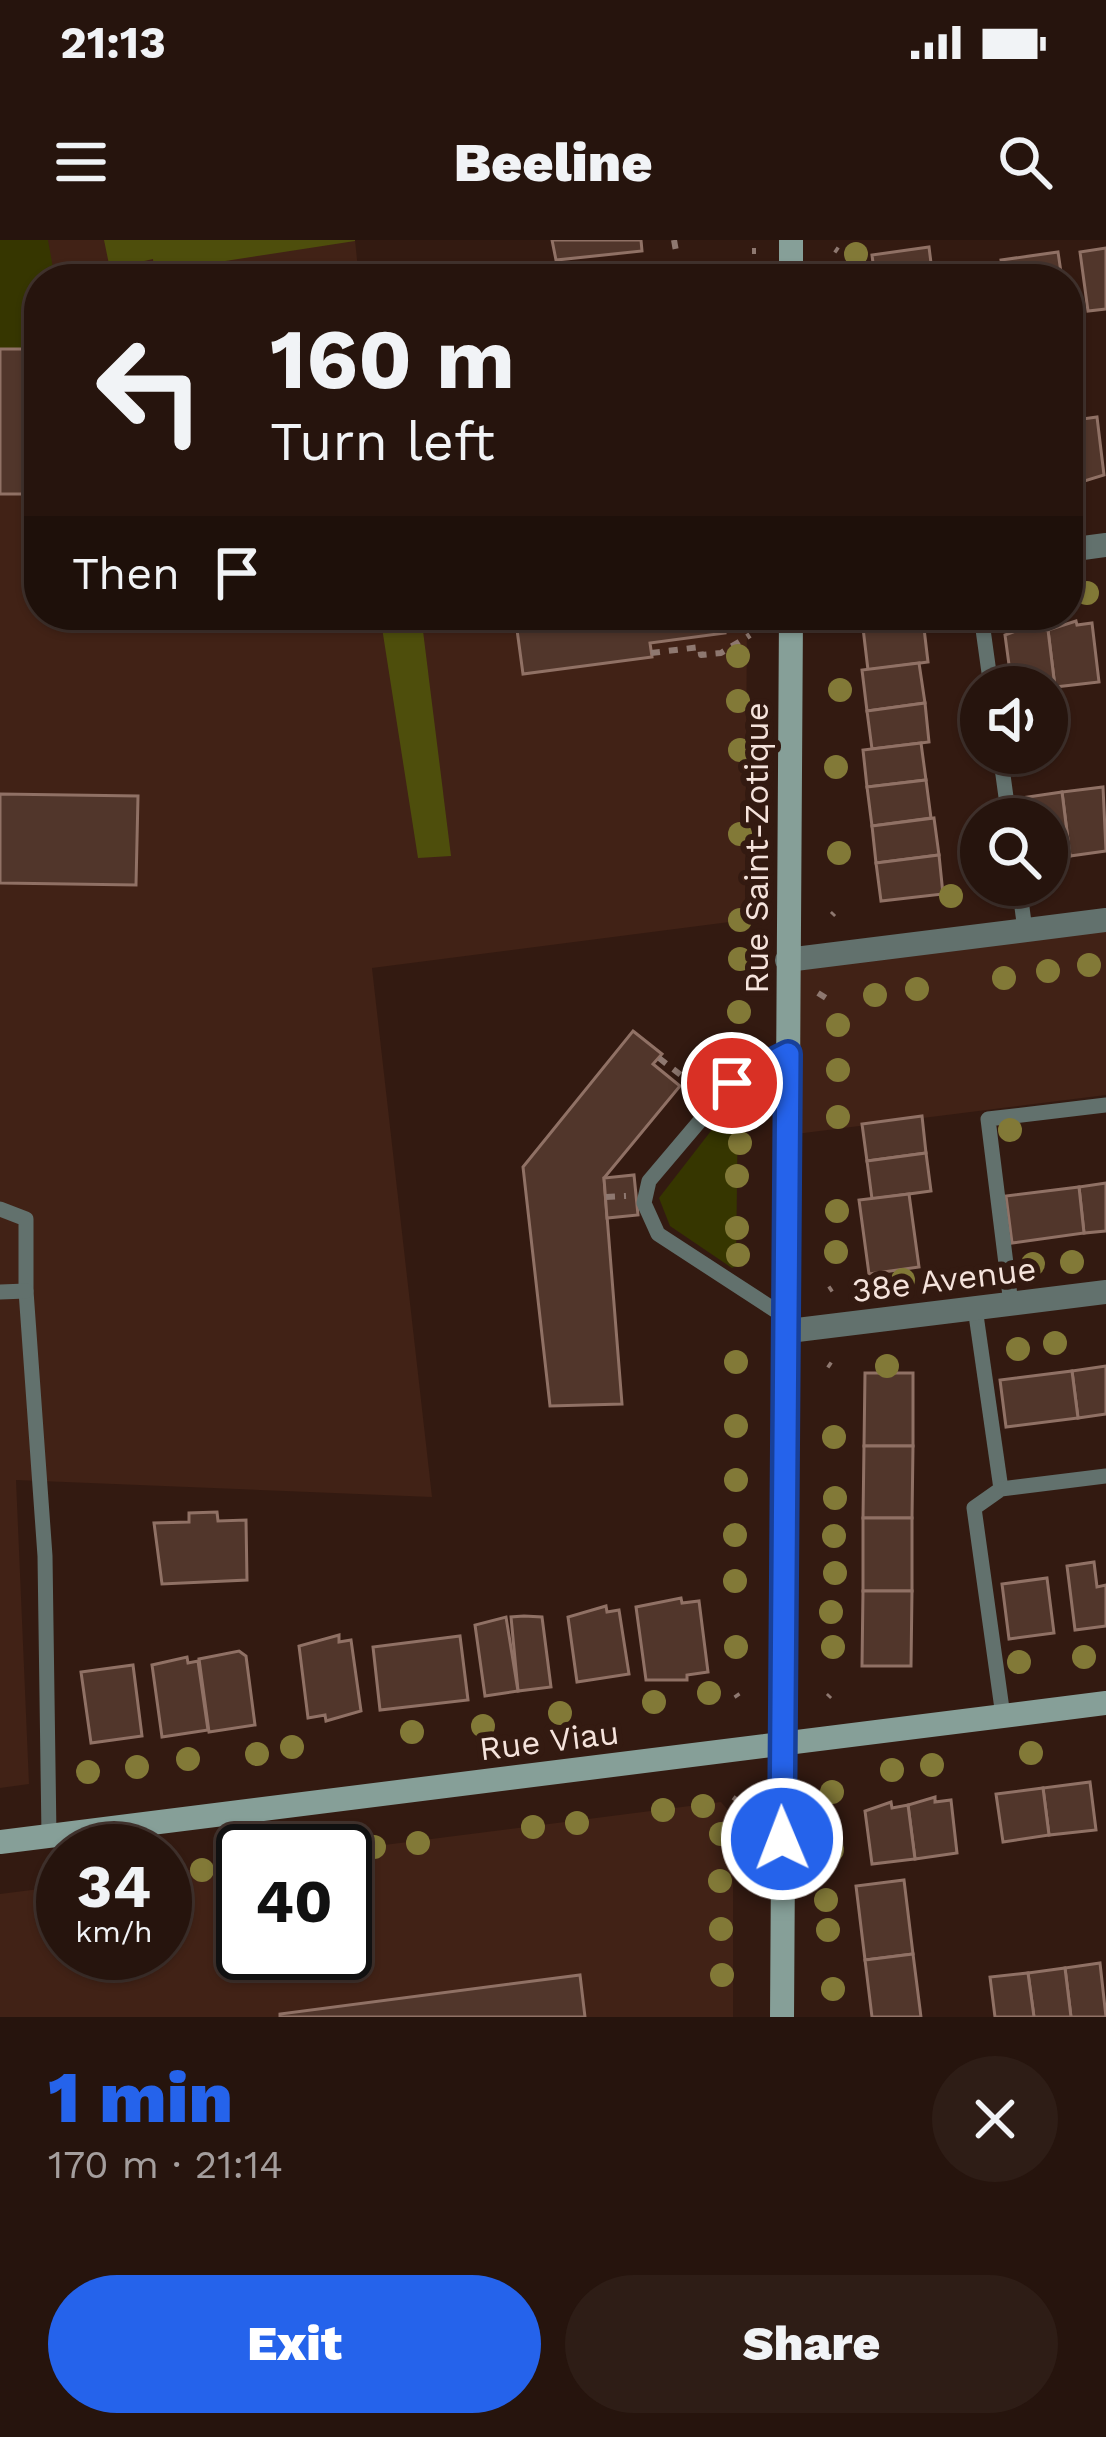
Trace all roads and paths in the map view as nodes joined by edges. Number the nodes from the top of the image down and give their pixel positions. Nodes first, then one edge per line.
1 (674, 240) edge
2 (676, 251) dead end
3 (791, 630) edge
4 (983, 630) edge
5 (750, 635) dead end
6 (651, 653) dead end
7 (988, 666) edge
8 (1021, 906) edge
9 (1106, 920) edge
10 (1024, 930) junction
11 (787, 960) junction
12 (818, 993) dead end
13 (829, 1000) dead end
14 (788, 1054) junction
15 (1106, 1105) edge
16 (629, 1196) dead end
17 (605, 1197) dead end
18 (0, 1209) edge
19 (26, 1291) junction
20 (0, 1292) edge
21 (1106, 1292) edge
22 (1011, 1304) junction
23 (975, 1308) junction
24 (789, 1325) junction
25 (1106, 1476) edge
26 (1001, 1489) junction
27 (1106, 1703) edge
28 (1003, 1716) junction
29 (781, 1744) junction
30 (49, 1824) edge
31 (137, 1824) edge
32 (36, 1837) edge
33 (0, 1842) edge
34 (782, 2017) edge

1 - 2 path
3 - 11 street, Rue Saint-Zotique
4 - 7 lane
5 - 6 path
8 - 10 lane
9 - 10 street
10 - 11 street
11 - 14 street, Rue Saint-Zotique
12 - 13 path
14 - 24 street, Rue Saint-Zotique
14 - 24 lane
15 - 22 lane
16 - 17 path
18 - 19 lane
19 - 20 lane
19 - 30 lane
21 - 22 street, 38e Avenue
22 - 23 street, 38e Avenue
23 - 24 street, 38e Avenue
23 - 26 lane
24 - 29 street, Rue Saint-Zotique
25 - 26 lane
26 - 28 lane
27 - 28 street, Rue Viau
28 - 29 street, Rue Viau
29 - 31 street, Rue Viau
29 - 34 street, Rue Saint-Zotique
32 - 33 street, Rue Viau

